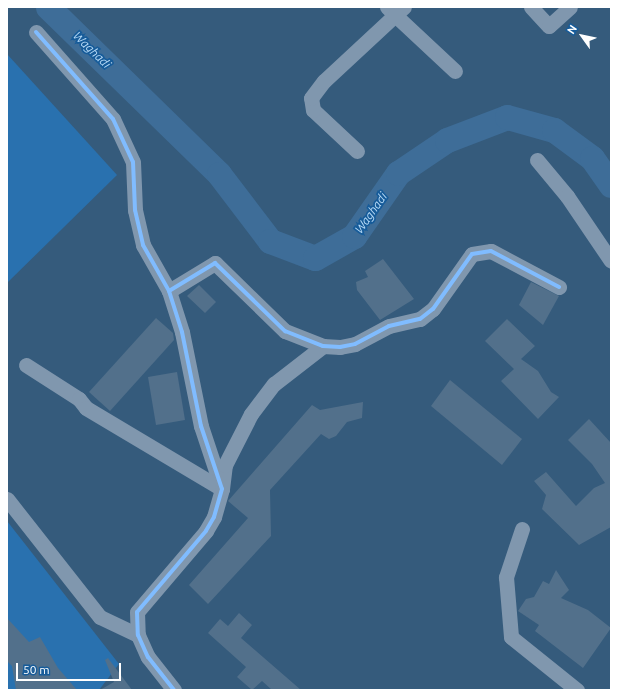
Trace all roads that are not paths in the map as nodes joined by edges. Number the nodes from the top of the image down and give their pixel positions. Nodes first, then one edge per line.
1 (531, 7) edge
2 (570, 7) edge
3 (395, 10) edge
4 (36, 32) dead end
5 (455, 71) dead end
6 (357, 151) dead end
7 (536, 160) dead end
8 (611, 262) edge
9 (559, 287) dead end
10 (169, 291) junction
11 (323, 346) junction
12 (26, 365) dead end
13 (222, 489) junction
14 (7, 499) edge
15 (522, 529) dead end
16 (138, 635) junction
17 (174, 690) edge
18 (577, 690) edge

1 - 2 street
3 - 5 street
3 - 6 street
4 - 10 street
7 - 8 street
9 - 11 street
10 - 11 street
10 - 13 street
11 - 13 street
12 - 13 street
13 - 16 street
14 - 16 street
15 - 18 street
16 - 17 street

